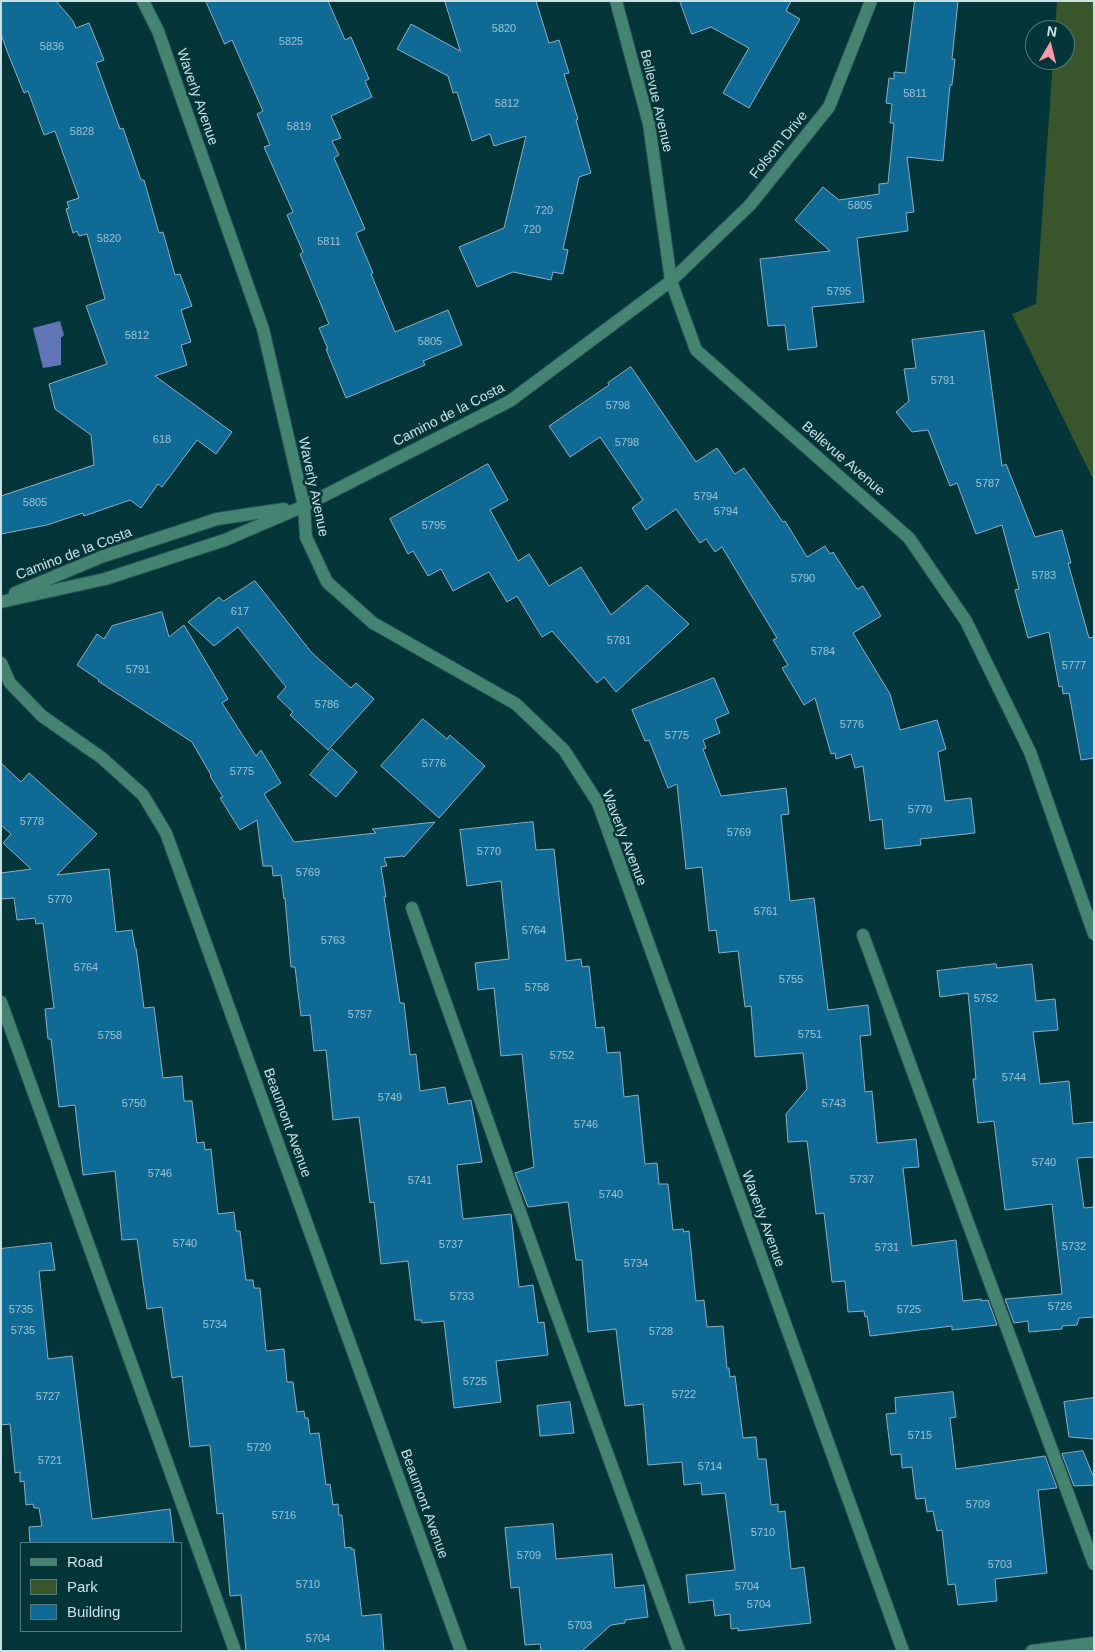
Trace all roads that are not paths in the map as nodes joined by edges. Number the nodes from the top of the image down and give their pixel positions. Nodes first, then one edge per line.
1 (143, 1) edge
2 (616, 1) edge
3 (871, 1) edge
4 (671, 281) junction
5 (304, 506) junction
6 (1, 600) edge
7 (1, 663) edge
8 (412, 908) dead end
9 (1094, 934) edge
10 (864, 935) dead end
11 (1, 1002) edge
12 (1094, 1564) edge
13 (1094, 1644) edge
14 (235, 1651) edge
15 (461, 1651) edge
16 (679, 1651) edge
17 (903, 1651) edge
18 (1032, 1651) edge

1 - 5 street, Waverly Avenue
2 - 4 street, Bellevue Avenue
3 - 4 street, Folsom Drive
4 - 5 street, Camino de la Costa
4 - 9 street, Bellevue Avenue
5 - 6 street, Camino de la Costa
5 - 6 street, Camino de la Costa
5 - 17 street, Waverly Avenue
7 - 15 street, Beaumont Avenue
8 - 16 street
10 - 12 street
11 - 14 street
13 - 18 street

